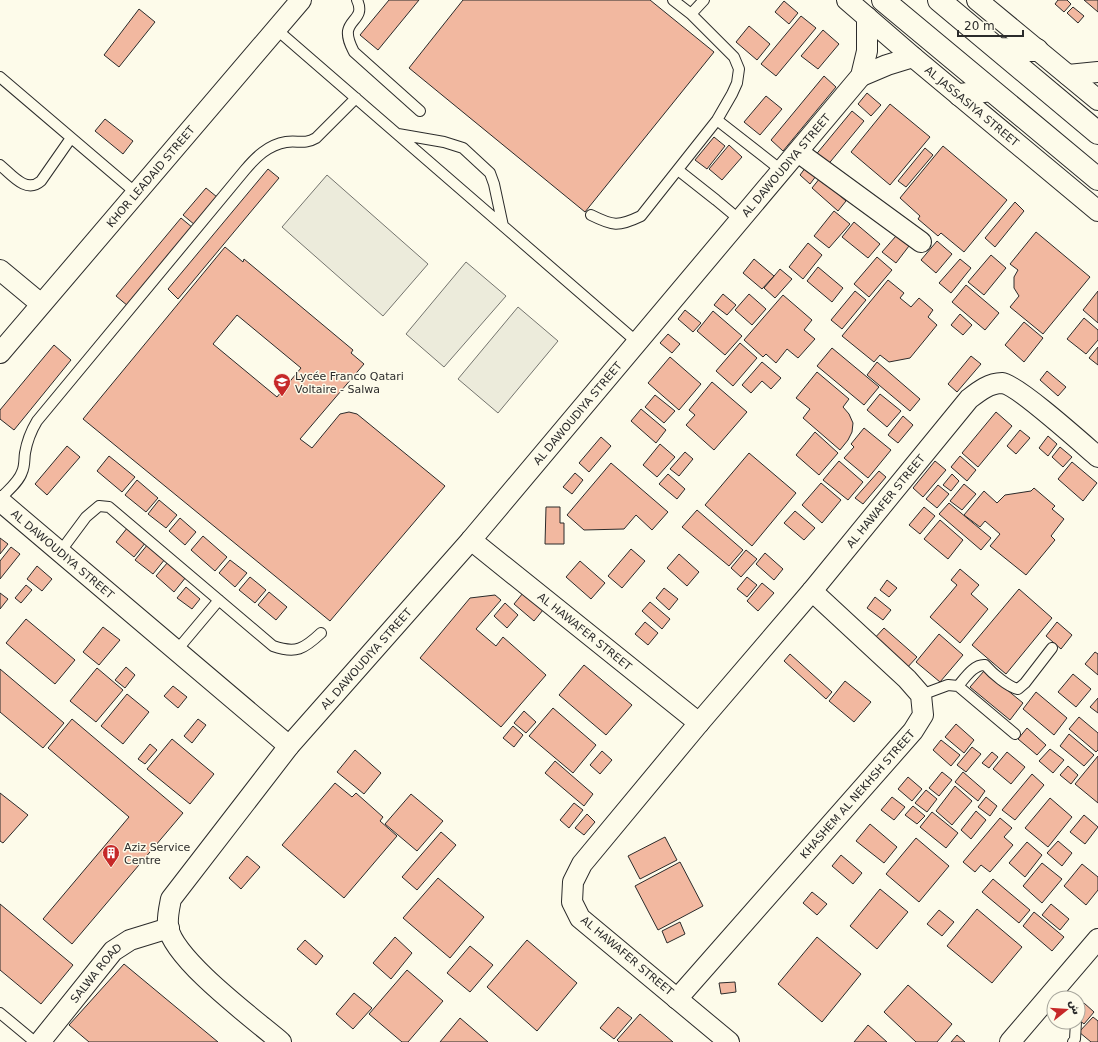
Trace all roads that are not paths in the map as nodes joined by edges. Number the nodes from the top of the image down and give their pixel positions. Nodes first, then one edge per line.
1 (301, 0) edge
2 (357, 0) edge
3 (673, 0) edge
4 (704, 0) edge
5 (846, 0) edge
6 (883, 0) edge
7 (939, 0) edge
8 (978, 0) edge
9 (691, 14) junction
10 (867, 17) junction
11 (276, 29) junction
12 (998, 49) junction
13 (1038, 50) junction
14 (913, 58) junction
15 (1098, 72) edge
16 (1068, 75) junction
17 (861, 76) junction
18 (0, 77) edge
19 (991, 90) junction
20 (960, 95) junction
21 (356, 98) junction
22 (1098, 100) edge
23 (420, 111) dead end
24 (716, 120) junction
25 (1098, 133) edge
26 (398, 134) junction
27 (70, 138) junction
28 (798, 152) junction
29 (0, 166) edge
30 (678, 170) junction
31 (781, 170) junction
32 (1098, 179) edge
33 (136, 193) junction
34 (1098, 211) edge
35 (591, 215) dead end
36 (740, 220) junction
37 (503, 226) junction
38 (920, 242) dead end
39 (0, 270) edge
40 (40, 304) junction
41 (637, 342) junction
42 (0, 353) edge
43 (1098, 457) edge
44 (0, 500) edge
45 (471, 540) junction
46 (60, 552) junction
47 (812, 591) junction
48 (220, 600) junction
49 (321, 633) dead end
50 (1052, 648) dead end
51 (177, 650) junction
52 (958, 686) junction
53 (921, 695) junction
54 (699, 723) junction
55 (1015, 734) dead end
56 (289, 746) junction
57 (168, 928) junction
58 (1098, 939) edge
59 (1058, 990) edge
60 (677, 998) junction
61 (1046, 1003) edge
62 (0, 1013) edge
63 (1076, 1030) edge
64 (35, 1042) edge
65 (40, 1042) edge
66 (281, 1042) edge
67 (729, 1042) edge
68 (1010, 1042) edge
69 (1073, 1042) edge

1 - 11 street, KHOR LEADAID STREET
2 - 23 lane
3 - 9 lane
4 - 9 lane
5 - 10 street, AL JASSASIYA STREET
6 - 19 street
7 - 12 street
8 - 13 street
9 - 24 lane
10 - 14 street, AL JASSASIYA STREET
10 - 17 street, AL DAWOUDIYA STREET
11 - 21 lane
11 - 33 street, KHOR LEADAID STREET
12 - 13 street
12 - 25 street
13 - 16 street
14 - 17 street, AL DAWOUDIYA STREET
14 - 20 street, AL JASSASIYA STREET
15 - 16 street
16 - 22 street
17 - 28 street, AL DAWOUDIYA STREET
18 - 27 lane
19 - 20 street
19 - 32 street
20 - 34 street, AL JASSASIYA STREET
21 - 26 lane
21 - 44 lane
24 - 30 lane
24 - 31 lane
26 - 37 lane
26 - 37 lane
27 - 29 lane
27 - 33 lane
28 - 31 street, AL DAWOUDIYA STREET
28 - 38 street
30 - 35 lane
30 - 36 lane
31 - 36 street, AL DAWOUDIYA STREET
33 - 40 street, KHOR LEADAID STREET
36 - 41 street, AL DAWOUDIYA STREET
37 - 41 lane
39 - 40 street
40 - 42 street, KHOR LEADAID STREET
41 - 45 street, AL DAWOUDIYA STREET
43 - 47 street, AL HAWAFER STREET
44 - 46 street, AL DAWOUDIYA STREET
45 - 54 street, AL HAWAFER STREET
45 - 56 street, AL DAWOUDIYA STREET
46 - 48 lane
46 - 51 street, AL DAWOUDIYA STREET
47 - 53 street
47 - 54 street, AL HAWAFER STREET
48 - 49 lane
48 - 51 lane
50 - 52 lane
51 - 56 street, AL DAWOUDIYA STREET
52 - 53 lane
52 - 55 lane
53 - 60 street, KHASHEM AL NEKHSH STREET
54 - 60 street, AL HAWAFER STREET
56 - 57 street, AL DAWOUDIYA STREET
57 - 65 street, SALWA ROAD
57 - 66 street, AL DAWOUDIYA STREET
58 - 59 street
60 - 67 street, AL HAWAFER STREET
61 - 68 street
62 - 64 lane
63 - 69 lane

